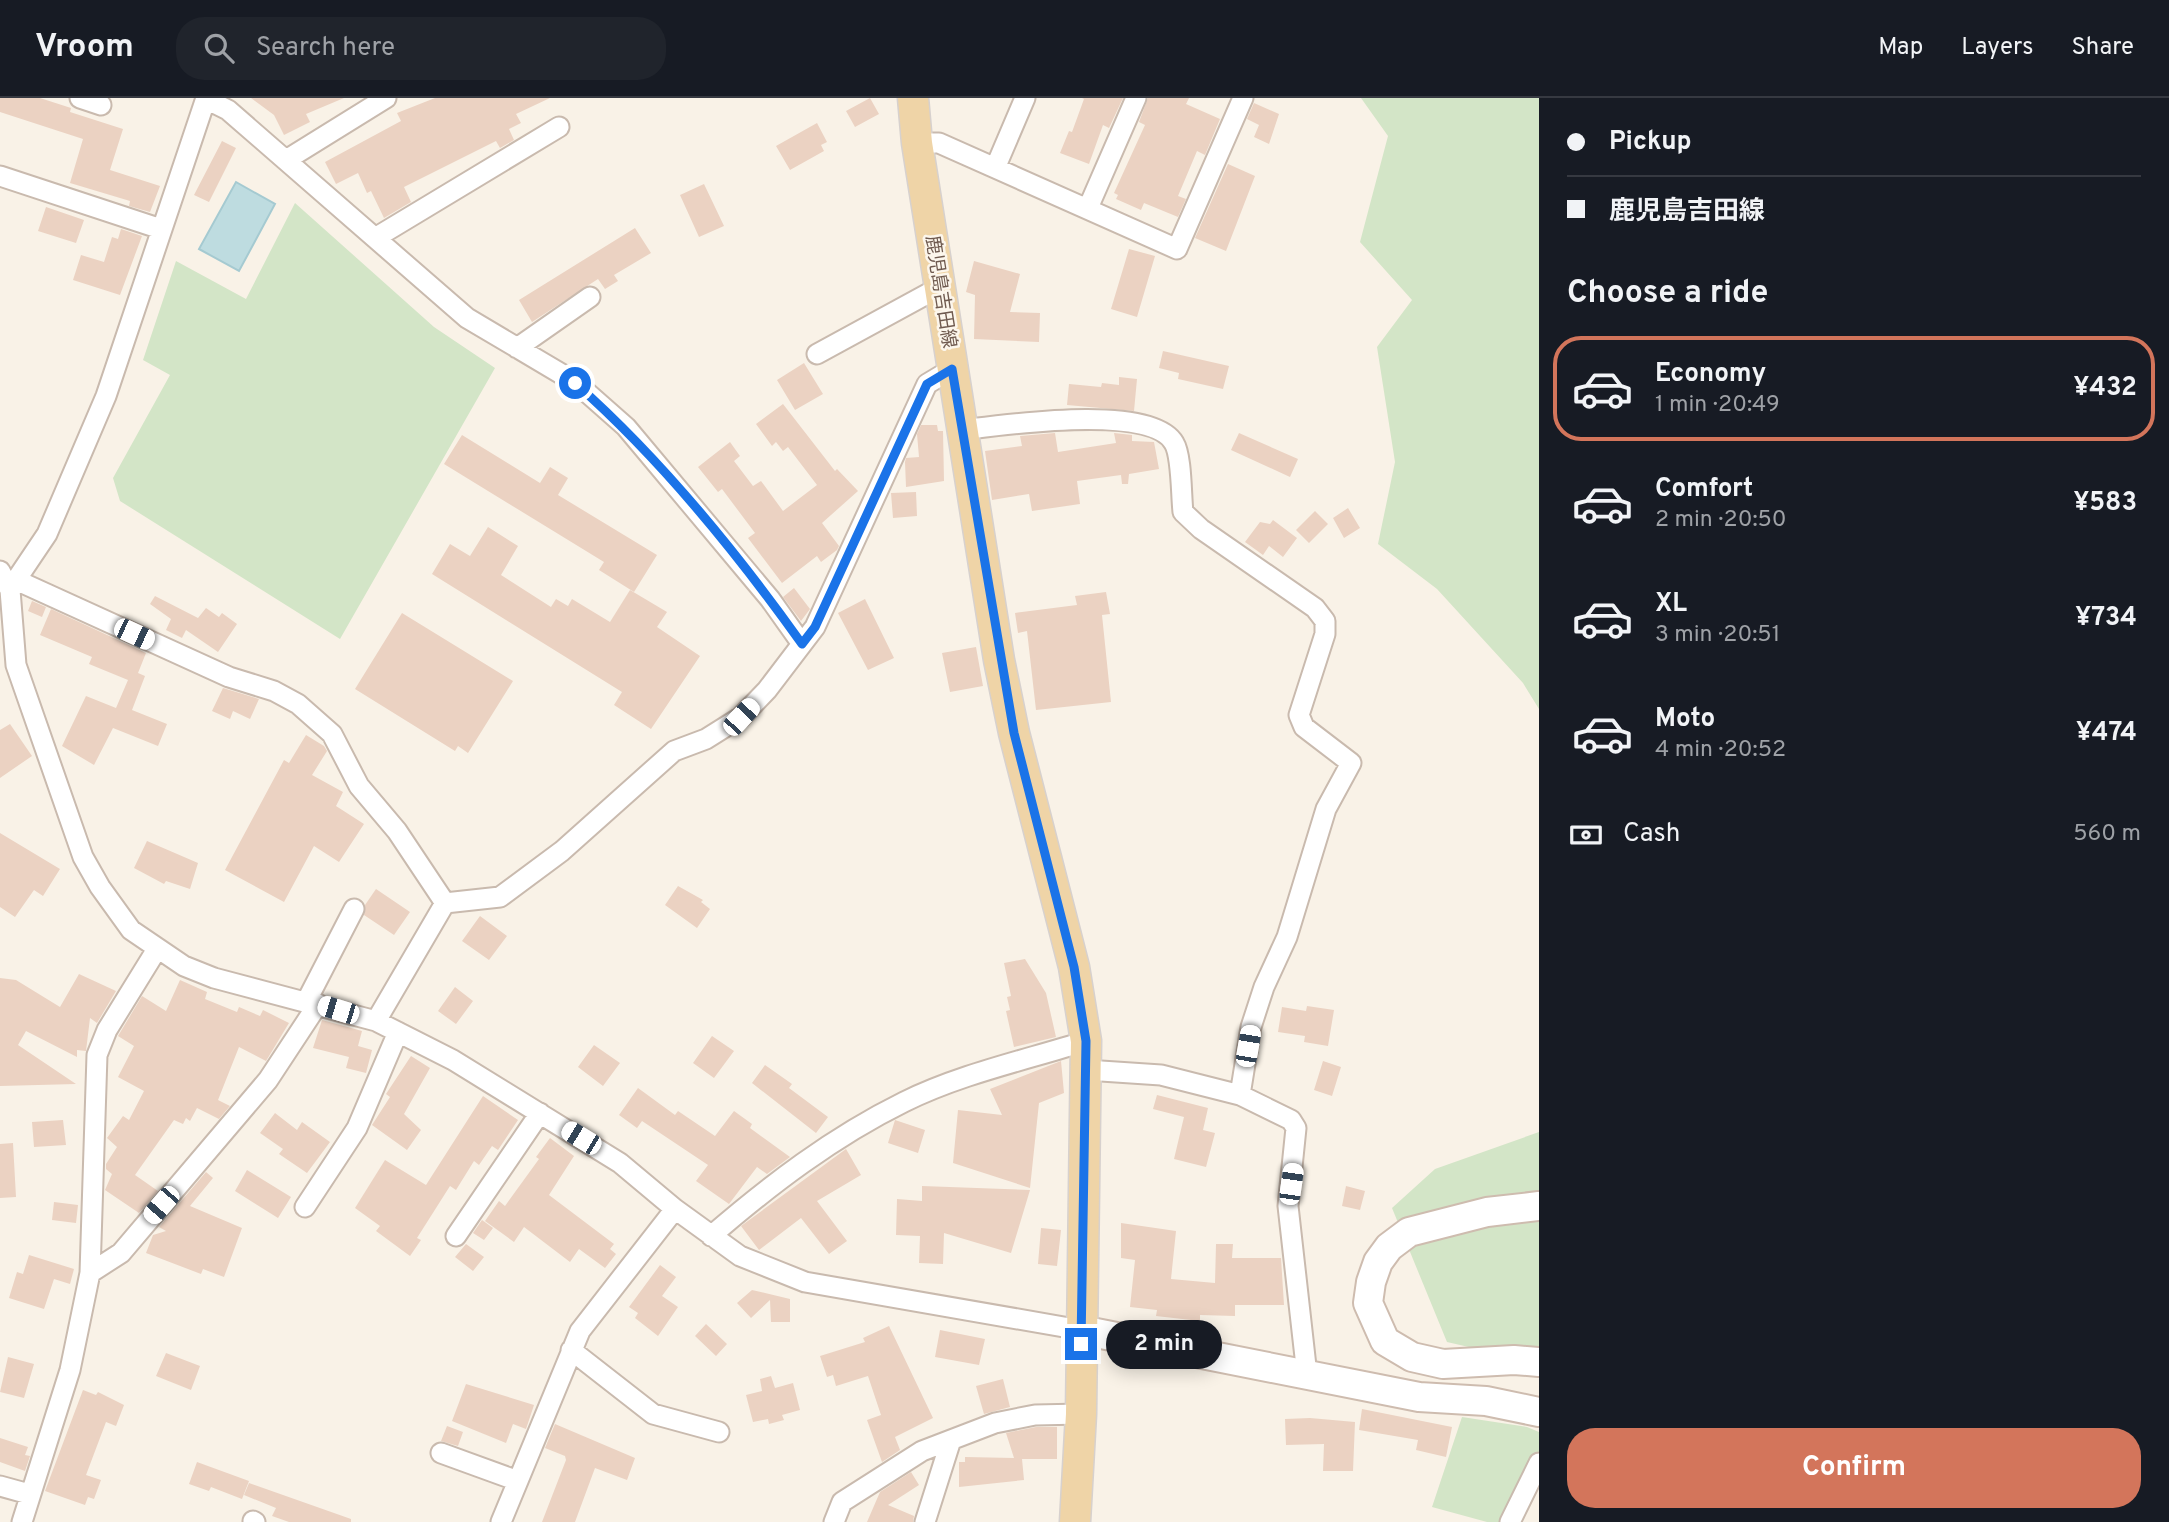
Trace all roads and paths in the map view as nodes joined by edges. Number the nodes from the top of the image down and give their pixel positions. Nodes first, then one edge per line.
1 (80, 98) edge
2 (386, 98) edge
3 (914, 98) edge
4 (1025, 98) edge
5 (1136, 98) edge
6 (1243, 98) edge
7 (206, 99) edge
8 (101, 105) dead end
9 (559, 127) dead end
10 (917, 143) junction
11 (286, 160) junction
12 (996, 166) junction
13 (0, 176) edge
14 (1088, 208) junction
15 (162, 229) junction
16 (375, 238) junction
17 (940, 287) junction
18 (590, 297) dead end
19 (517, 348) junction
20 (817, 354) dead end
21 (952, 369) junction
22 (961, 430) junction
23 (9, 580) edge
24 (802, 644) junction
25 (446, 903) junction
26 (354, 909) dead end
27 (157, 949) junction
28 (312, 1003) junction
29 (376, 1021) junction
30 (398, 1032) junction
31 (1086, 1055) junction
32 (1240, 1095) junction
33 (540, 1113) junction
34 (1539, 1206) edge
35 (305, 1207) dead end
36 (675, 1209) junction
37 (456, 1236) dead end
38 (711, 1236) junction
39 (90, 1273) junction
40 (1081, 1330) junction
41 (571, 1350) junction
42 (1539, 1362) edge
43 (1307, 1375) junction
44 (1539, 1412) edge
45 (1081, 1414) junction
46 (719, 1432) dead end
47 (951, 1440) junction
48 (441, 1453) dead end
49 (1539, 1463) edge
50 (518, 1481) junction
51 (0, 1486) edge
52 (29, 1494) junction
53 (22, 1522) edge
54 (501, 1522) edge
55 (834, 1522) edge
56 (925, 1522) edge
57 (1075, 1522) edge
58 (1510, 1522) edge

1 - 8 street
2 - 11 street
3 - 10 main road, 鹿児島吉田線
4 - 12 street
5 - 14 street
6 - 14 street
7 - 11 street
7 - 15 street
9 - 16 street
10 - 12 street
10 - 17 main road, 鹿児島吉田線
11 - 16 street
12 - 14 street
13 - 15 street
15 - 23 street
16 - 19 street
17 - 20 street
17 - 21 main road, 鹿児島吉田線
18 - 19 street
19 - 24 street
21 - 22 main road, 鹿児島吉田線
21 - 24 street
22 - 31 main road, 鹿児島吉田線
22 - 32 street
23 - 25 street
23 - 27 street
24 - 25 street
25 - 29 street
26 - 28 street
27 - 28 street
27 - 39 street
28 - 29 street
28 - 39 street
29 - 30 street
30 - 33 street
30 - 35 street
31 - 32 street
31 - 38 street
31 - 40 main road, 鹿児島吉田線
32 - 43 street
33 - 36 street
33 - 37 street
34 - 42 street
36 - 38 street
36 - 41 street
38 - 40 street
39 - 52 street
40 - 43 street
40 - 45 main road, 鹿児島吉田線
41 - 46 street
41 - 50 street
43 - 44 street
45 - 47 street
45 - 57 main road, 鹿児島吉田線
47 - 55 street
47 - 56 street
48 - 50 street
49 - 58 street
50 - 54 street
51 - 52 street
52 - 53 street

